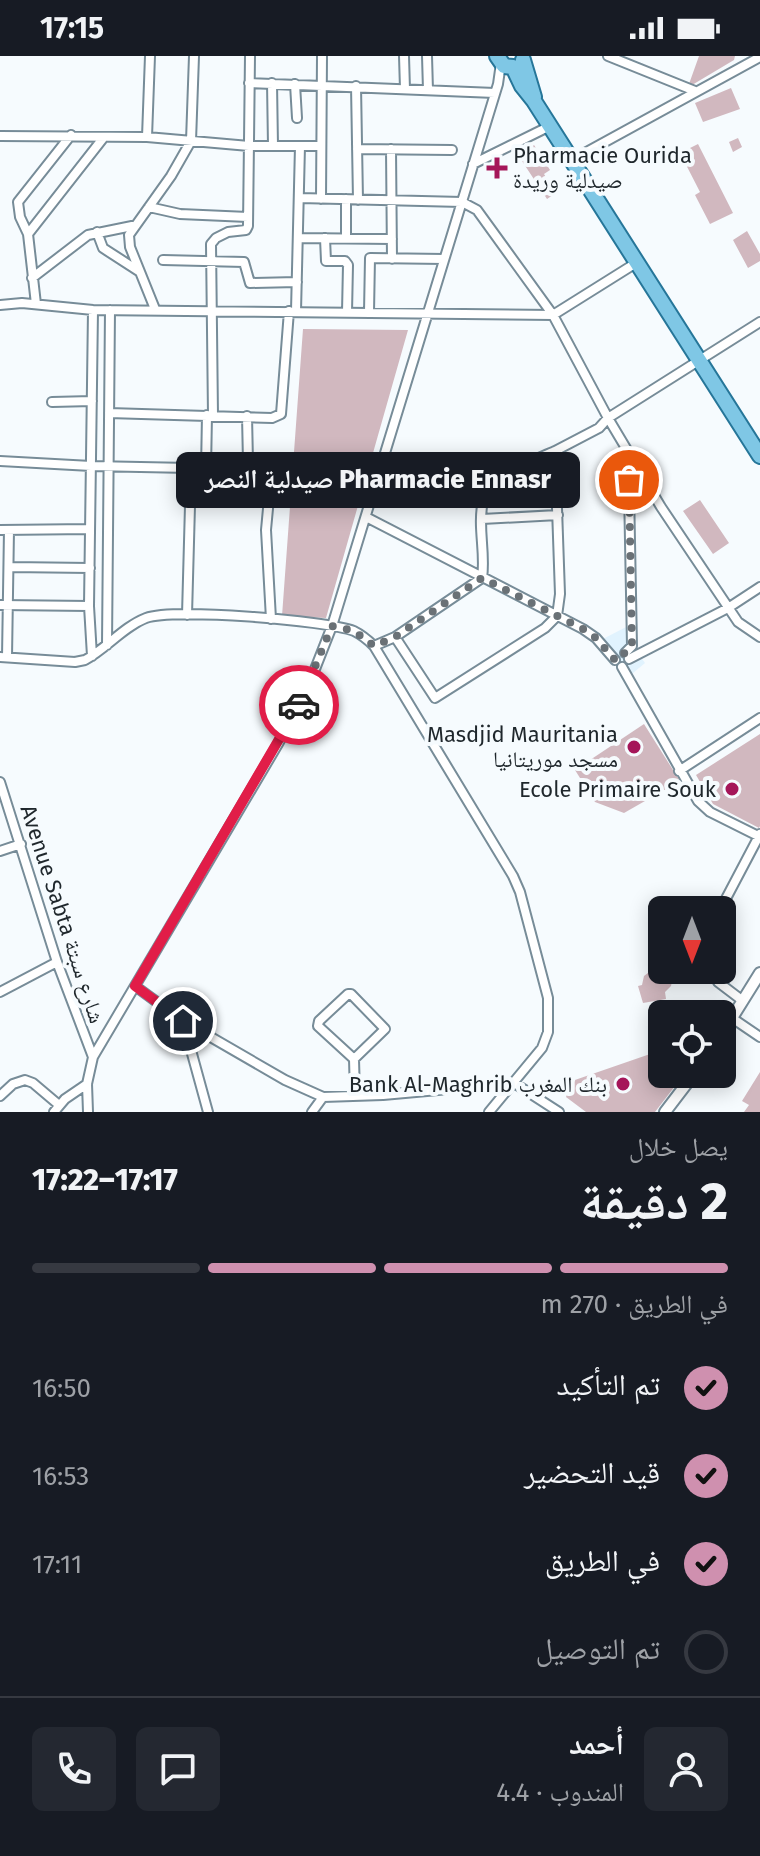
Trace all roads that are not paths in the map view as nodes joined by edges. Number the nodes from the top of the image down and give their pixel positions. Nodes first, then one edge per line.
1 (150, 56) edge
2 (194, 56) edge
3 (250, 56) edge
4 (322, 56) edge
5 (404, 56) edge
6 (427, 56) edge
7 (608, 56) edge
8 (760, 57) edge
9 (511, 62) edge
10 (249, 83) junction
11 (272, 83) junction
12 (295, 84) junction
13 (322, 85) junction
14 (356, 86) junction
15 (405, 89) junction
16 (497, 89) junction
17 (428, 90) junction
18 (695, 91) junction
19 (297, 118) dead end
20 (550, 126) junction
21 (71, 135) junction
22 (0, 136) edge
23 (104, 137) junction
24 (147, 137) junction
25 (191, 141) junction
26 (249, 146) junction
27 (273, 146) junction
28 (300, 146) junction
29 (320, 146) junction
30 (357, 149) junction
31 (391, 149) junction
32 (452, 150) dead end
33 (572, 160) junction
34 (473, 164) junction
35 (300, 198) junction
36 (321, 199) junction
37 (346, 199) junction
38 (358, 200) junction
39 (392, 202) junction
40 (462, 202) junction
41 (149, 207) junction
42 (248, 217) junction
43 (132, 226) junction
44 (97, 232) junction
45 (28, 234) junction
46 (298, 238) junction
47 (325, 238) junction
48 (346, 238) junction
49 (370, 239) junction
50 (392, 239) junction
51 (370, 258) junction
52 (392, 259) junction
53 (444, 259) junction
54 (163, 260) dead end
55 (211, 260) junction
56 (636, 263) junction
57 (140, 272) junction
58 (32, 278) junction
59 (297, 282) junction
60 (36, 304) junction
61 (0, 305) edge
62 (155, 309) junction
63 (93, 310) junction
64 (110, 310) junction
65 (212, 310) junction
66 (293, 311) junction
67 (347, 312) junction
68 (369, 312) junction
69 (427, 313) junction
70 (553, 315) junction
71 (760, 322) edge
72 (699, 359) junction
73 (92, 401) junction
74 (52, 402) dead end
75 (109, 413) junction
76 (210, 415) junction
77 (247, 416) junction
78 (608, 418) junction
79 (555, 451) junction
80 (760, 456) edge
81 (0, 461) edge
82 (91, 466) junction
83 (107, 467) junction
84 (636, 467) junction
85 (191, 469) junction
86 (206, 469) junction
87 (270, 487) dead end
88 (558, 515) junction
89 (366, 517) junction
90 (482, 519) junction
91 (90, 529) junction
92 (4, 530) edge
93 (10, 567) junction
94 (90, 568) junction
95 (482, 578) junction
96 (760, 587) edge
97 (4, 605) edge
98 (89, 606) junction
99 (728, 608) junction
100 (187, 615) junction
101 (557, 616) junction
102 (271, 619) junction
103 (332, 626) junction
104 (395, 637) junction
105 (760, 637) edge
106 (107, 645) junction
107 (374, 646) junction
108 (92, 656) junction
109 (627, 656) junction
110 (4, 657) edge
111 (619, 664) junction
112 (760, 718) edge
113 (679, 771) junction
114 (0, 782) edge
115 (760, 836) edge
116 (21, 844) junction
117 (0, 851) edge
118 (728, 896) edge
119 (57, 962) junction
120 (760, 973) edge
121 (721, 984) edge
122 (135, 986) junction
123 (0, 992) edge
124 (743, 1001) junction
125 (736, 1012) edge
126 (183, 1021) junction
127 (736, 1021) edge
128 (760, 1037) edge
129 (93, 1057) junction
130 (354, 1059) junction
131 (514, 1083) junction
132 (87, 1084) junction
133 (683, 1088) edge
134 (0, 1096) edge
135 (355, 1096) junction
136 (323, 1097) junction
137 (57, 1108) edge
138 (88, 1112) edge
139 (208, 1112) edge
140 (312, 1112) edge
141 (489, 1112) edge
142 (559, 1112) edge
143 (665, 1112) edge

1 - 24 street
2 - 25 street
3 - 10 street
4 - 13 street
5 - 15 street
6 - 17 street
7 - 18 street
8 - 18 street
9 - 16 street
9 - 20 main road
10 - 11 street
10 - 26 street
11 - 12 street
11 - 27 street
12 - 13 street
12 - 19 street
13 - 14 street
13 - 29 street
14 - 15 street
14 - 30 street
15 - 17 street
16 - 17 street
16 - 34 street
18 - 33 street
20 - 33 main road
20 - 34 street
21 - 22 street
21 - 23 street
21 - 45 street
23 - 24 street
23 - 45 street
24 - 25 street
25 - 26 street
25 - 41 street
26 - 27 street
26 - 42 street
27 - 28 street
28 - 29 street
28 - 35 street
29 - 36 street
30 - 31 street
30 - 38 street
31 - 32 street
31 - 39 street
33 - 56 main road
34 - 40 street
35 - 36 street
35 - 46 street
36 - 37 street
37 - 38 street
37 - 48 street
38 - 39 street
39 - 40 street
39 - 50 street
40 - 53 street
40 - 70 street
41 - 42 street
41 - 43 street
42 - 55 street
43 - 44 street
43 - 57 street
44 - 57 street
44 - 58 street
45 - 58 street
46 - 47 street
46 - 59 street
47 - 48 street
47 - 67 street
48 - 49 street
49 - 50 street
49 - 51 street
50 - 52 street
51 - 52 street
51 - 68 street
52 - 53 street
53 - 69 street
54 - 55 street
55 - 59 street
55 - 65 street
56 - 70 street
56 - 72 main road
57 - 62 street
58 - 60 street
59 - 66 street
60 - 61 street
60 - 63 street
62 - 64 street
62 - 65 street
63 - 64 street
63 - 73 street
64 - 75 street
65 - 66 street
65 - 76 street
66 - 67 street
66 - 77 street
67 - 68 street
68 - 69 street
69 - 70 street
69 - 89 street
70 - 78 street
71 - 72 street
72 - 78 street
72 - 80 main road
73 - 74 street
73 - 82 street
75 - 76 street
75 - 83 street
76 - 77 street
76 - 86 street
77 - 86 street
78 - 79 street
78 - 84 street
79 - 88 street
79 - 90 street
81 - 82 street
82 - 83 street
82 - 91 street
83 - 85 street
83 - 106 street
84 - 99 street
84 - 109 street
85 - 86 street
85 - 100 street
87 - 102 street
88 - 90 street
88 - 101 street
89 - 95 street
89 - 103 street
90 - 95 street
91 - 92 street
91 - 94 street
92 - 93 street
93 - 94 street
93 - 97 street
94 - 98 street
95 - 101 street
95 - 104 street
96 - 99 street
97 - 98 street
97 - 110 street
98 - 108 street
99 - 105 street
99 - 109 street
100 - 102 street
100 - 106 street
101 - 104 street
101 - 111 street
102 - 103 street
103 - 107 street
103 - 122 street
104 - 107 street
106 - 108 street
107 - 131 street
108 - 110 street
109 - 111 street
111 - 113 street
112 - 113 street
113 - 115 street
114 - 116 street, Avenue Sabta شارع سبتة
115 - 118 street
116 - 117 street
116 - 119 street, Avenue Sabta شارع سبتة
119 - 123 street
119 - 129 street, Avenue Sabta شارع سبتة
120 - 124 street
121 - 124 street
122 - 126 street
122 - 129 street
124 - 125 street
126 - 136 street
126 - 139 street
127 - 128 street
129 - 132 street
130 - 130 street
130 - 135 street
131 - 135 street
131 - 141 street
131 - 142 street
132 - 137 street
132 - 138 street
133 - 143 street
134 - 137 street
135 - 136 street
136 - 140 street

